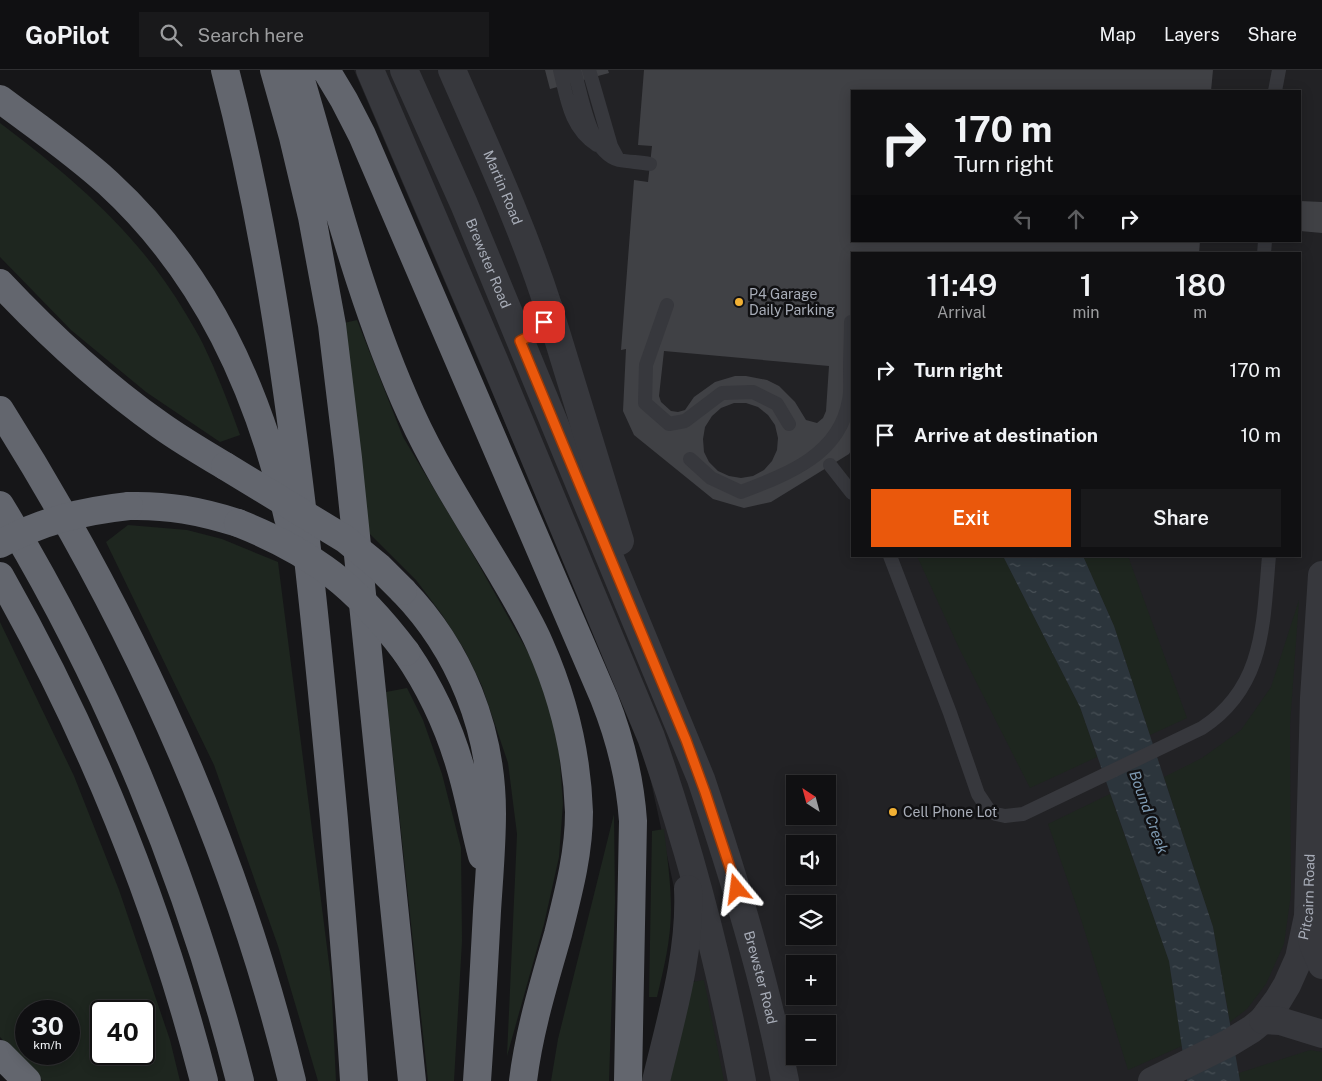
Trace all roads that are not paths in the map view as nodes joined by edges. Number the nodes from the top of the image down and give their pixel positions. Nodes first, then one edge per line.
1 (225, 70) edge
2 (274, 70) edge
3 (298, 70) edge
4 (326, 70) edge
5 (370, 70) edge
6 (404, 70) edge
7 (452, 70) edge
8 (560, 70) edge
9 (574, 70) edge
10 (589, 70) edge
11 (1280, 70) edge
12 (1275, 90) edge
13 (0, 99) edge
14 (602, 149) junction
15 (618, 160) junction
16 (650, 164) dead end
17 (0, 283) edge
18 (668, 305) dead end
19 (548, 306) junction
20 (851, 322) dead end
21 (479, 324) junction
22 (520, 341) junction
23 (0, 410) edge
24 (789, 424) dead end
25 (690, 459) dead end
26 (830, 465) dead end
27 (851, 492) edge
28 (0, 505) edge
29 (0, 544) edge
30 (890, 557) edge
31 (1269, 557) edge
32 (1322, 575) edge
33 (0, 576) edge
34 (1322, 581) edge
35 (322, 691) junction
36 (668, 697) junction
37 (680, 825) junction
38 (489, 884) junction
39 (1308, 916) junction
40 (1322, 965) edge
41 (1264, 1020) junction
42 (773, 1028) junction
43 (1322, 1034) edge
44 (0, 1054) edge
45 (27, 1081) edge
46 (204, 1081) edge
47 (240, 1081) edge
48 (292, 1081) edge
49 (354, 1081) edge
50 (412, 1081) edge
51 (478, 1081) edge
52 (523, 1081) edge
53 (628, 1081) edge
54 (656, 1081) edge
55 (742, 1081) edge
56 (785, 1081) edge
57 (799, 1081) edge
58 (1152, 1081) edge

1 - 35 highway
2 - 50 highway
3 - 52 highway
4 - 53 highway
5 - 21 street
6 - 22 street, Brewster Road
7 - 19 street, Martin Road
8 - 14 lane
9 - 14 lane
10 - 15 lane
11 - 12 lane
13 - 35 highway
14 - 15 lane
15 - 16 lane
17 - 38 highway, bridge
18 - 24 lane
19 - 22 street
19 - 36 street, Martin Road
20 - 25 lane
21 - 22 street
21 - 37 street
22 - 36 street, Brewster Road
23 - 48 highway
26 - 27 lane
28 - 47 highway
29 - 38 highway, bridge
30 - 31 lane
32 - 34 street, Pitcairn Road
33 - 46 highway
34 - 39 street, Pitcairn Road
35 - 49 highway
36 - 42 street, Brewster Road
37 - 54 street
37 - 55 street
38 - 51 highway
39 - 40 street
39 - 41 street, Pitcairn Road
41 - 43 street
41 - 58 street, Pitcairn Road
42 - 56 street, Brewster Road
42 - 57 street
44 - 45 highway

